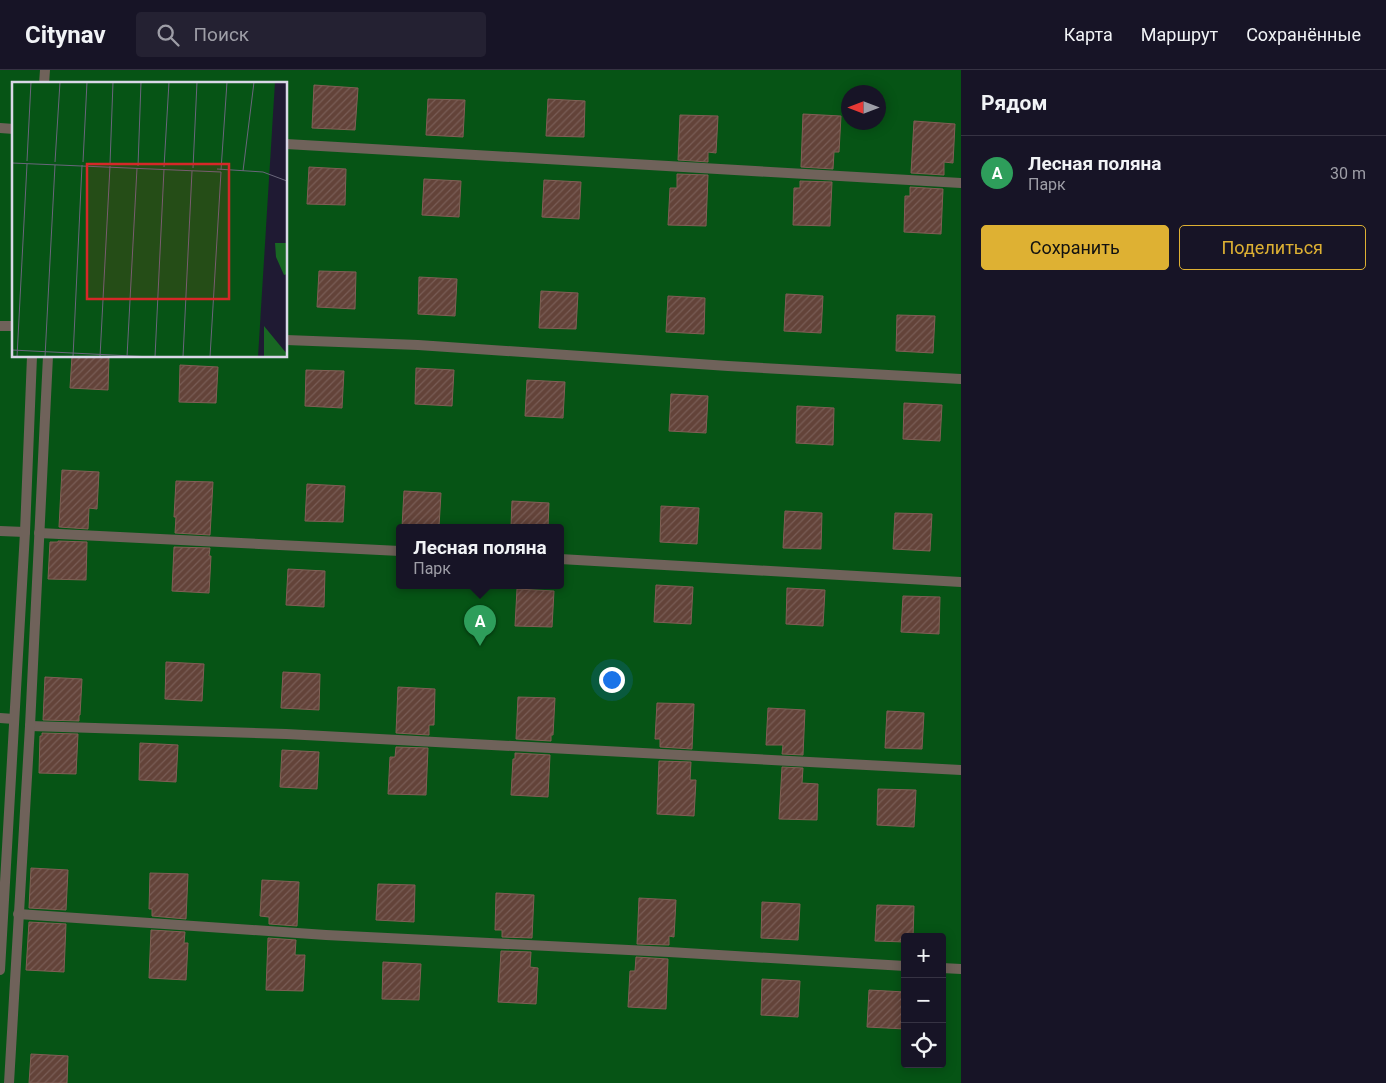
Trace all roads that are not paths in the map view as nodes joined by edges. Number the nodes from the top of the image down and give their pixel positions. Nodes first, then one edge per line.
1 (288, 144) edge
2 (961, 184) edge
3 (288, 340) edge
4 (32, 358) edge
5 (48, 358) edge
6 (961, 379) edge
7 (0, 531) edge
8 (25, 532) junction
9 (40, 533) junction
10 (396, 551) edge
11 (564, 559) edge
12 (961, 582) edge
13 (0, 718) edge
14 (14, 719) junction
15 (30, 726) junction
16 (961, 770) edge
17 (18, 914) junction
18 (2, 916) edge
19 (901, 966) edge
20 (946, 968) edge
21 (0, 970) edge
22 (961, 970) edge
23 (9, 1083) edge

1 - 2 street
3 - 6 street
4 - 8 street
5 - 9 street
7 - 8 street
8 - 14 street
9 - 10 street
9 - 15 street
11 - 12 street
13 - 14 street
14 - 18 street
15 - 16 street
15 - 17 street
17 - 19 street
17 - 23 street
18 - 21 street
20 - 22 street

